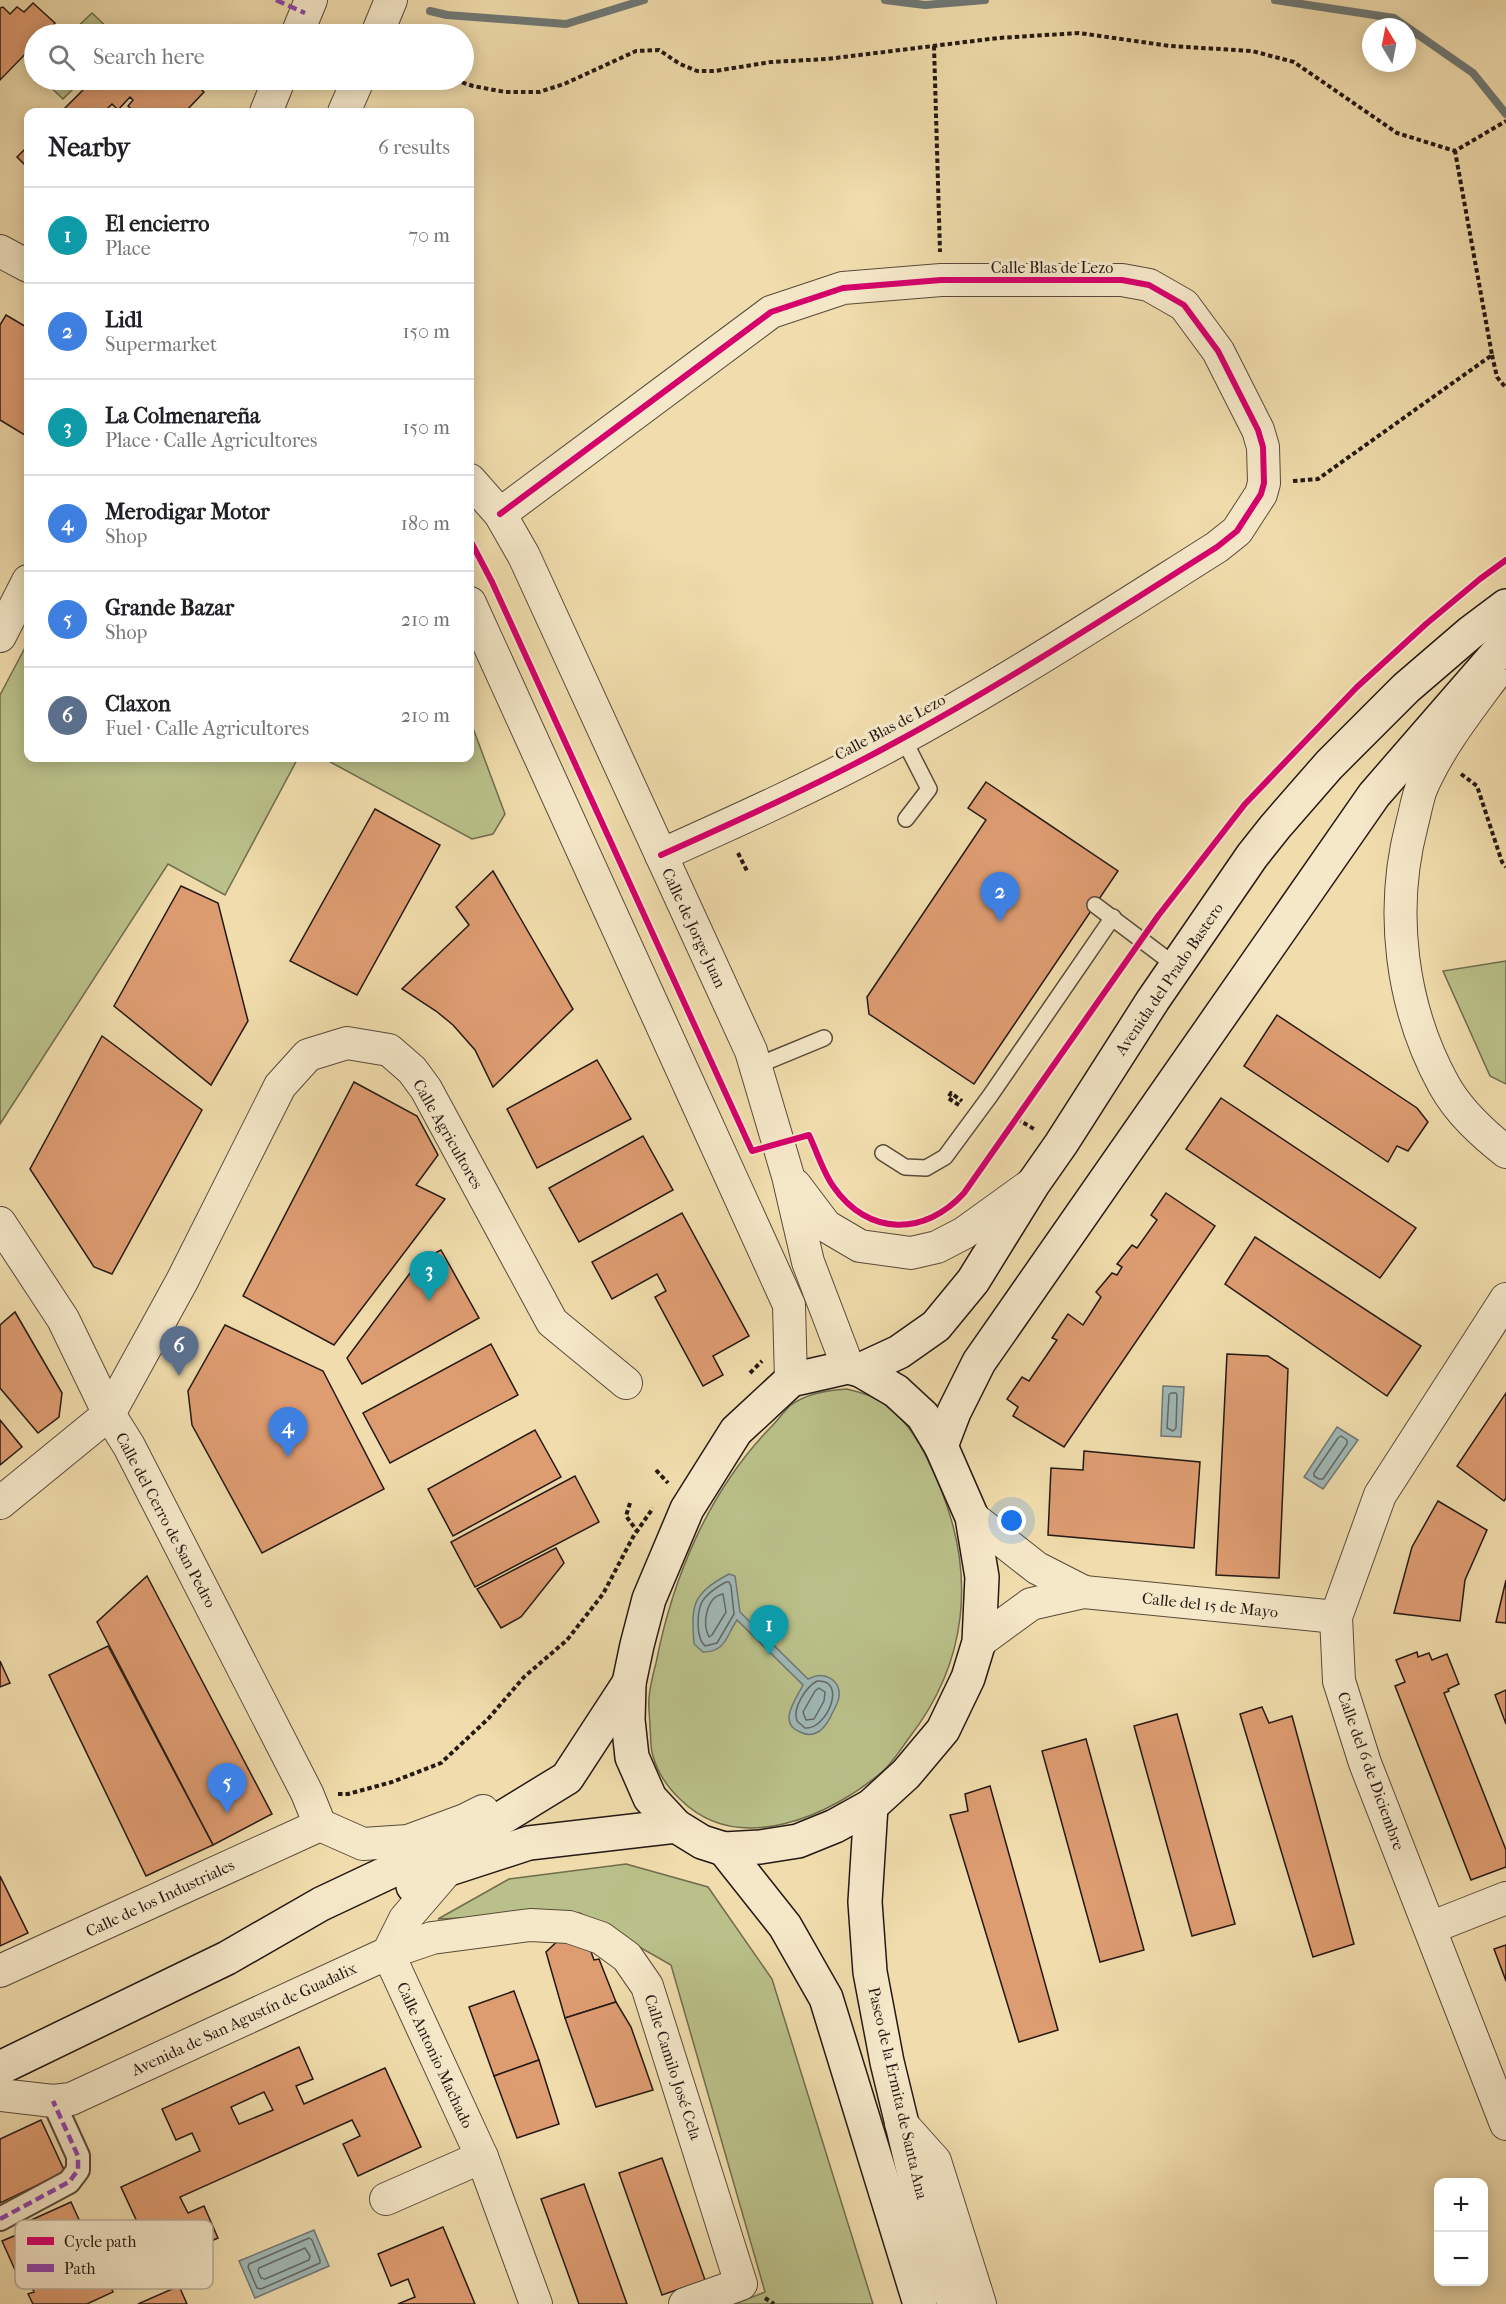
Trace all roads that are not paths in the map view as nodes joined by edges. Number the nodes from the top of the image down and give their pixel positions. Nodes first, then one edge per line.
1 (310, 0) edge
2 (391, 0) edge
3 (301, 24) edge
4 (381, 24) edge
5 (275, 90) edge
6 (354, 90) edge
7 (268, 108) edge
8 (346, 108) edge
9 (0, 251) edge
10 (24, 264) edge
11 (474, 485) edge
12 (500, 514) junction
13 (24, 589) edge
14 (1506, 606) edge
15 (474, 612) edge
16 (0, 636) edge
17 (1506, 643) edge
18 (1506, 660) edge
19 (903, 738) junction
20 (906, 819) dead end
21 (661, 855) junction
22 (1095, 905) dead end
23 (1113, 917) junction
24 (1176, 966) junction
25 (824, 1038) dead end
26 (756, 1066) junction
27 (1506, 1152) edge
28 (883, 1153) dead end
29 (788, 1176) junction
30 (1033, 1184) junction
31 (0, 1223) edge
32 (1506, 1299) edge
33 (854, 1368) junction
34 (791, 1380) junction
35 (626, 1383) dead end
36 (109, 1414) junction
37 (941, 1446) junction
38 (0, 1503) edge
39 (972, 1517) junction
40 (1084, 1592) junction
41 (1336, 1617) junction
42 (980, 1642) junction
43 (629, 1683) junction
44 (567, 1778) junction
45 (872, 1806) junction
46 (320, 1825) junction
47 (676, 1826) junction
48 (724, 1849) junction
49 (449, 1869) junction
50 (1506, 1898) edge
51 (1430, 1928) junction
52 (388, 1953) junction
53 (227, 1958) junction
54 (0, 1971) edge
55 (0, 2068) edge
56 (0, 2095) edge
57 (53, 2101) junction
58 (902, 2123) junction
59 (1506, 2124) edge
60 (482, 2157) junction
61 (386, 2199) dead end
62 (0, 2219) edge
63 (536, 2304) edge
64 (685, 2304) edge
65 (920, 2304) edge
66 (954, 2304) edge
67 (980, 2304) edge

1 - 3 street
2 - 4 street
5 - 7 street
6 - 8 street
9 - 10 street
11 - 12 street, Calle de Jorge Juan
12 - 19 street, Calle Blas de Lezo
12 - 21 street, Calle de Jorge Juan
13 - 16 street
14 - 24 main road, Avenida del Prado Bastero
15 - 34 street
17 - 37 main road
18 - 27 street
19 - 20 lane
19 - 21 street, Calle Blas de Lezo
21 - 26 street, Calle de Jorge Juan
22 - 23 lane
23 - 24 lane
23 - 28 lane
24 - 30 main road, Avenida del Prado Bastero
25 - 26 lane
26 - 29 street, Calle de Jorge Juan
29 - 30 street
29 - 33 street, Calle de Jorge Juan
30 - 33 main road, Avenida del Prado Bastero
31 - 36 street, Calle del Cerro de San Pedro
32 - 41 street, Calle del 6 de Diciembre
33 - 34 main road, Avenida del Prado Bastero
33 - 37 main road
34 - 43 main road
35 - 36 street, Calle Agricultores
36 - 38 street
36 - 46 street, Calle del Cerro de San Pedro
37 - 39 main road
39 - 40 street, Calle del 15 de Mayo
39 - 42 main road
40 - 41 street, Calle del 15 de Mayo
40 - 42 street, Calle del 15 de Mayo
41 - 51 street, Calle del 6 de Diciembre
42 - 45 main road
43 - 44 main road
43 - 47 main road
44 - 46 street
44 - 53 main road
45 - 48 main road
45 - 58 main road, Paseo de la Ermita de Santa Ana
46 - 54 street, Calle de los Industriales
47 - 48 main road
47 - 49 main road
48 - 65 main road, Paseo de la Ermita de Santa Ana
49 - 52 street
49 - 53 main road
50 - 51 street
51 - 59 street, Calle del 6 de Diciembre
52 - 57 street, Avenida de San Agustín de Guadalix
52 - 60 street, Calle Antonio Machado
52 - 64 street, Calle Camilo José Cela
53 - 55 main road
56 - 57 street, Avenida de San Agustín de Guadalix
57 - 62 street
58 - 66 main road, Paseo de la Ermita de Santa Ana
58 - 67 street
60 - 61 street
60 - 63 street, Calle Antonio Machado

